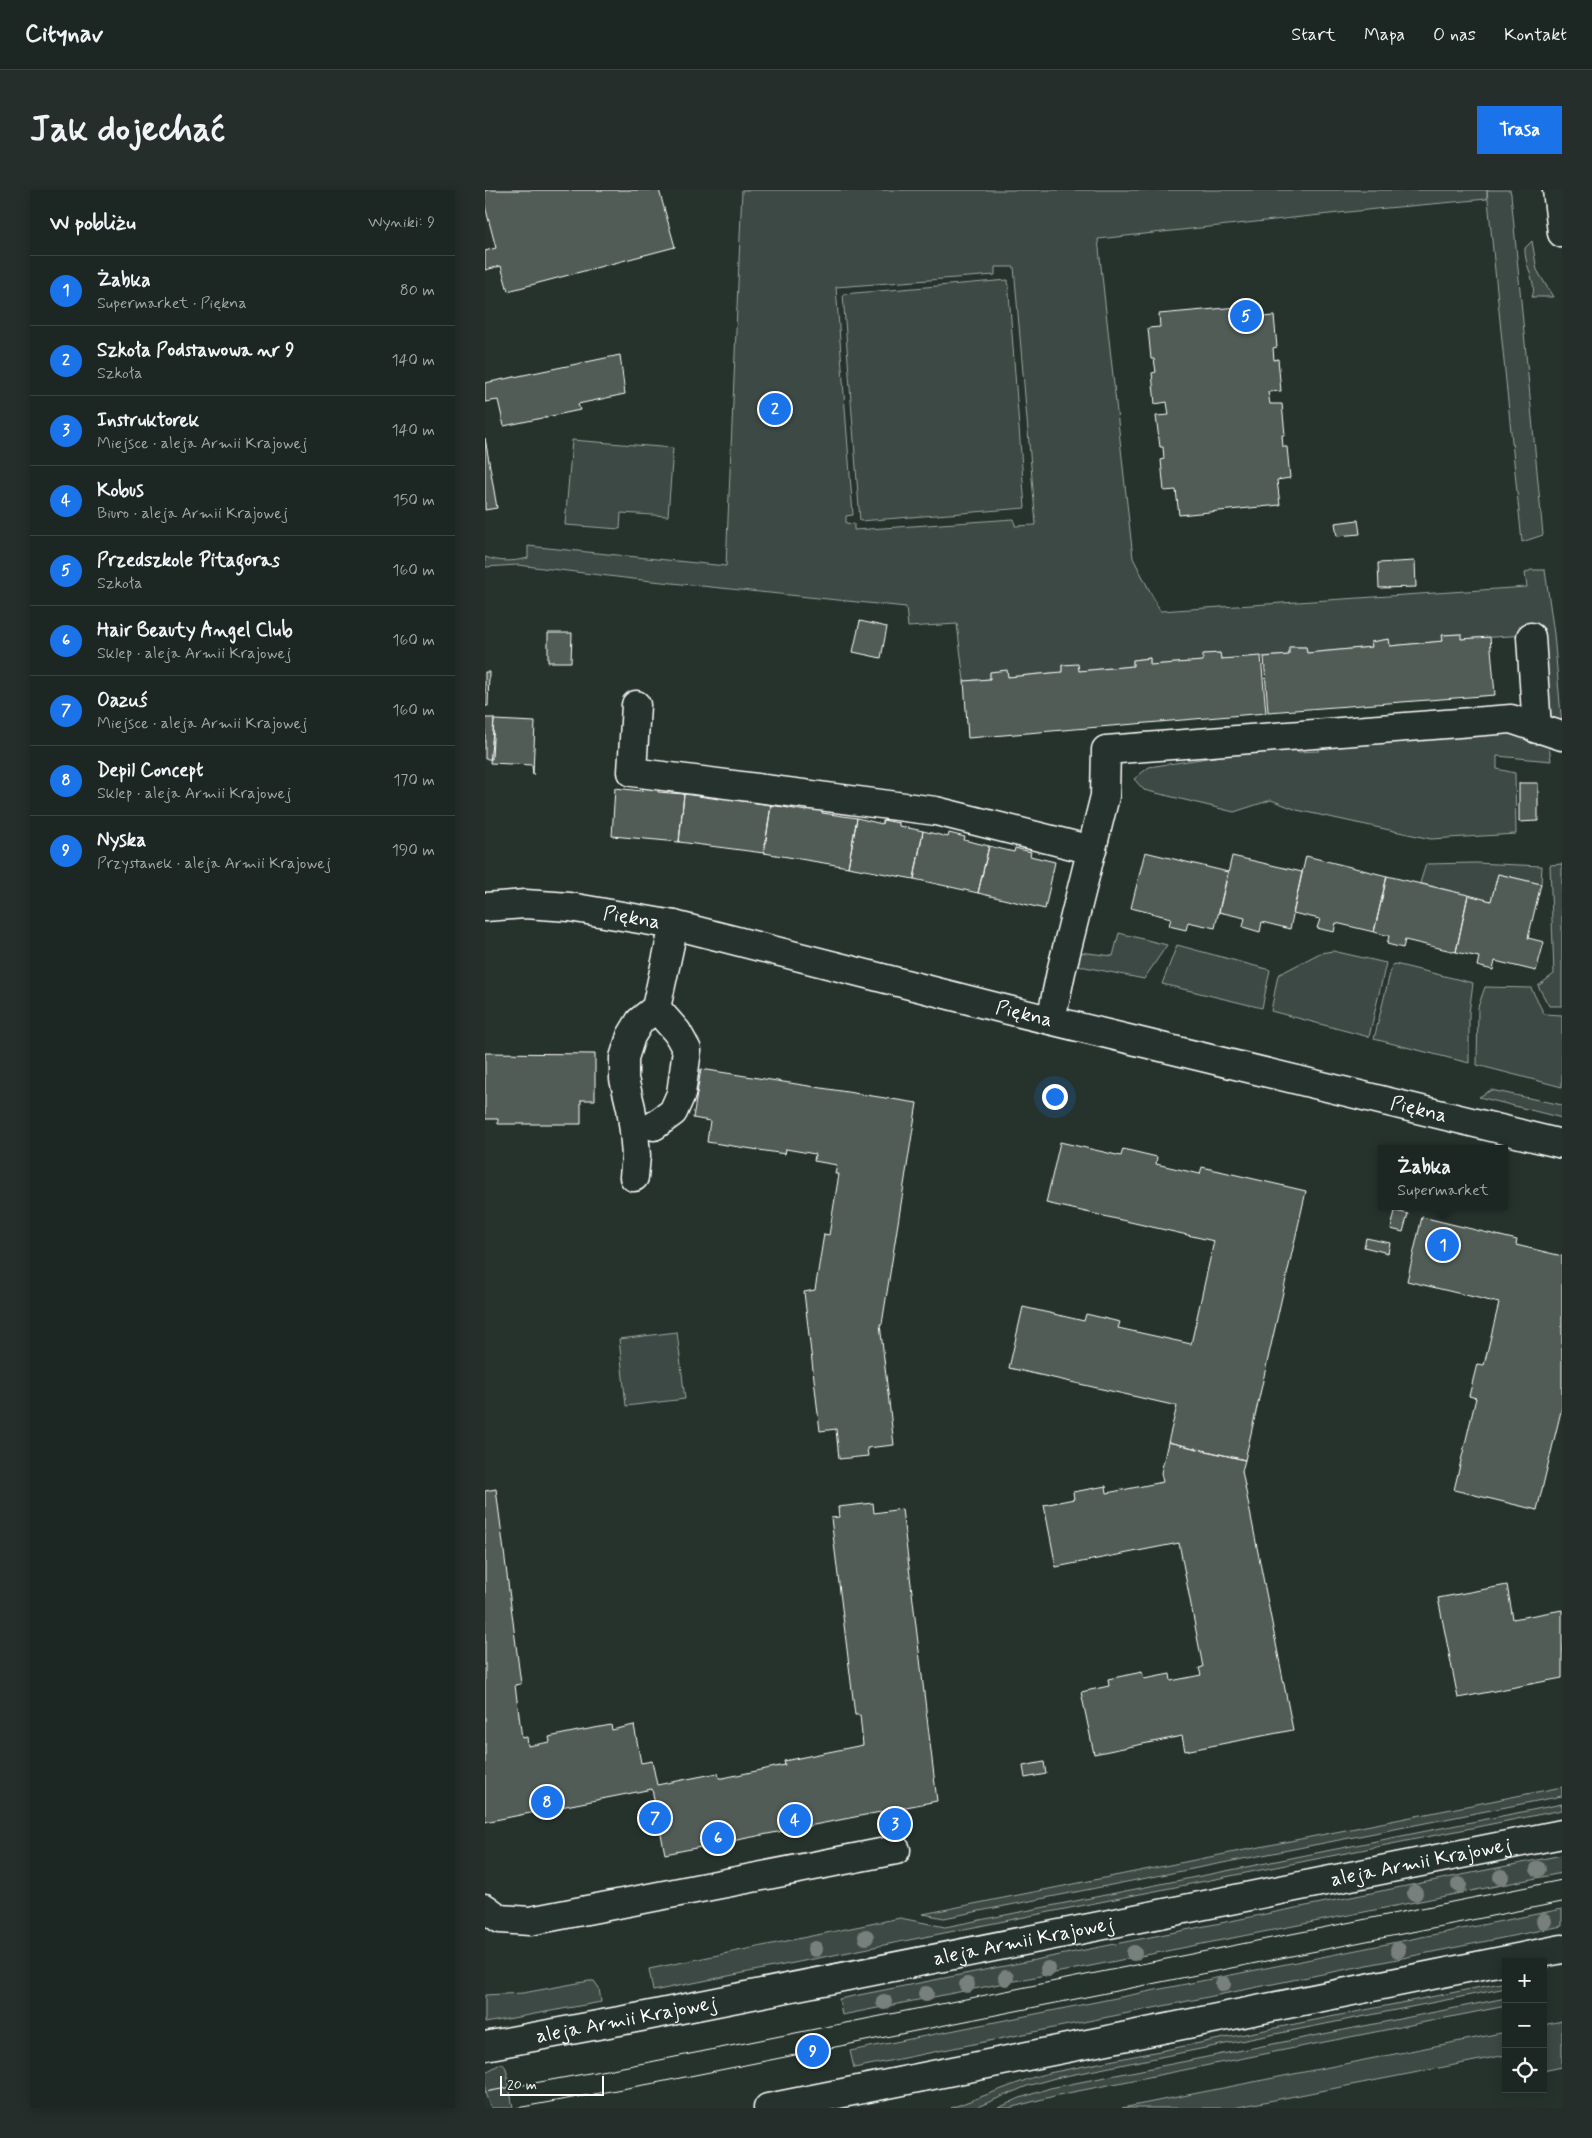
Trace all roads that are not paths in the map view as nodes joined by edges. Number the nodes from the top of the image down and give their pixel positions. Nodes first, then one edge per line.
1 (1557, 190) edge
2 (1562, 233) edge
3 (1531, 637) dead end
4 (636, 705) dead end
5 (1549, 732) edge
6 (1092, 850) junction
7 (485, 907) edge
8 (674, 925) junction
9 (655, 1008) junction
10 (1051, 1020) junction
11 (654, 1126) dead end
12 (1562, 1144) edge
13 (634, 1177) dead end
14 (1562, 1834) edge
15 (897, 1850) dead end
16 (485, 1908) edge
17 (1562, 1949) edge
18 (485, 2046) edge
19 (769, 2108) edge

1 - 2 main road
3 - 5 main road
4 - 6 main road
5 - 6 main road
6 - 10 main road
7 - 8 main road, Piękna
8 - 9 main road
8 - 10 main road, Piękna
9 - 11 main road
9 - 13 main road
10 - 12 main road, Piękna
14 - 18 main road, aleja Armii Krajowej
15 - 16 main road
17 - 19 main road

